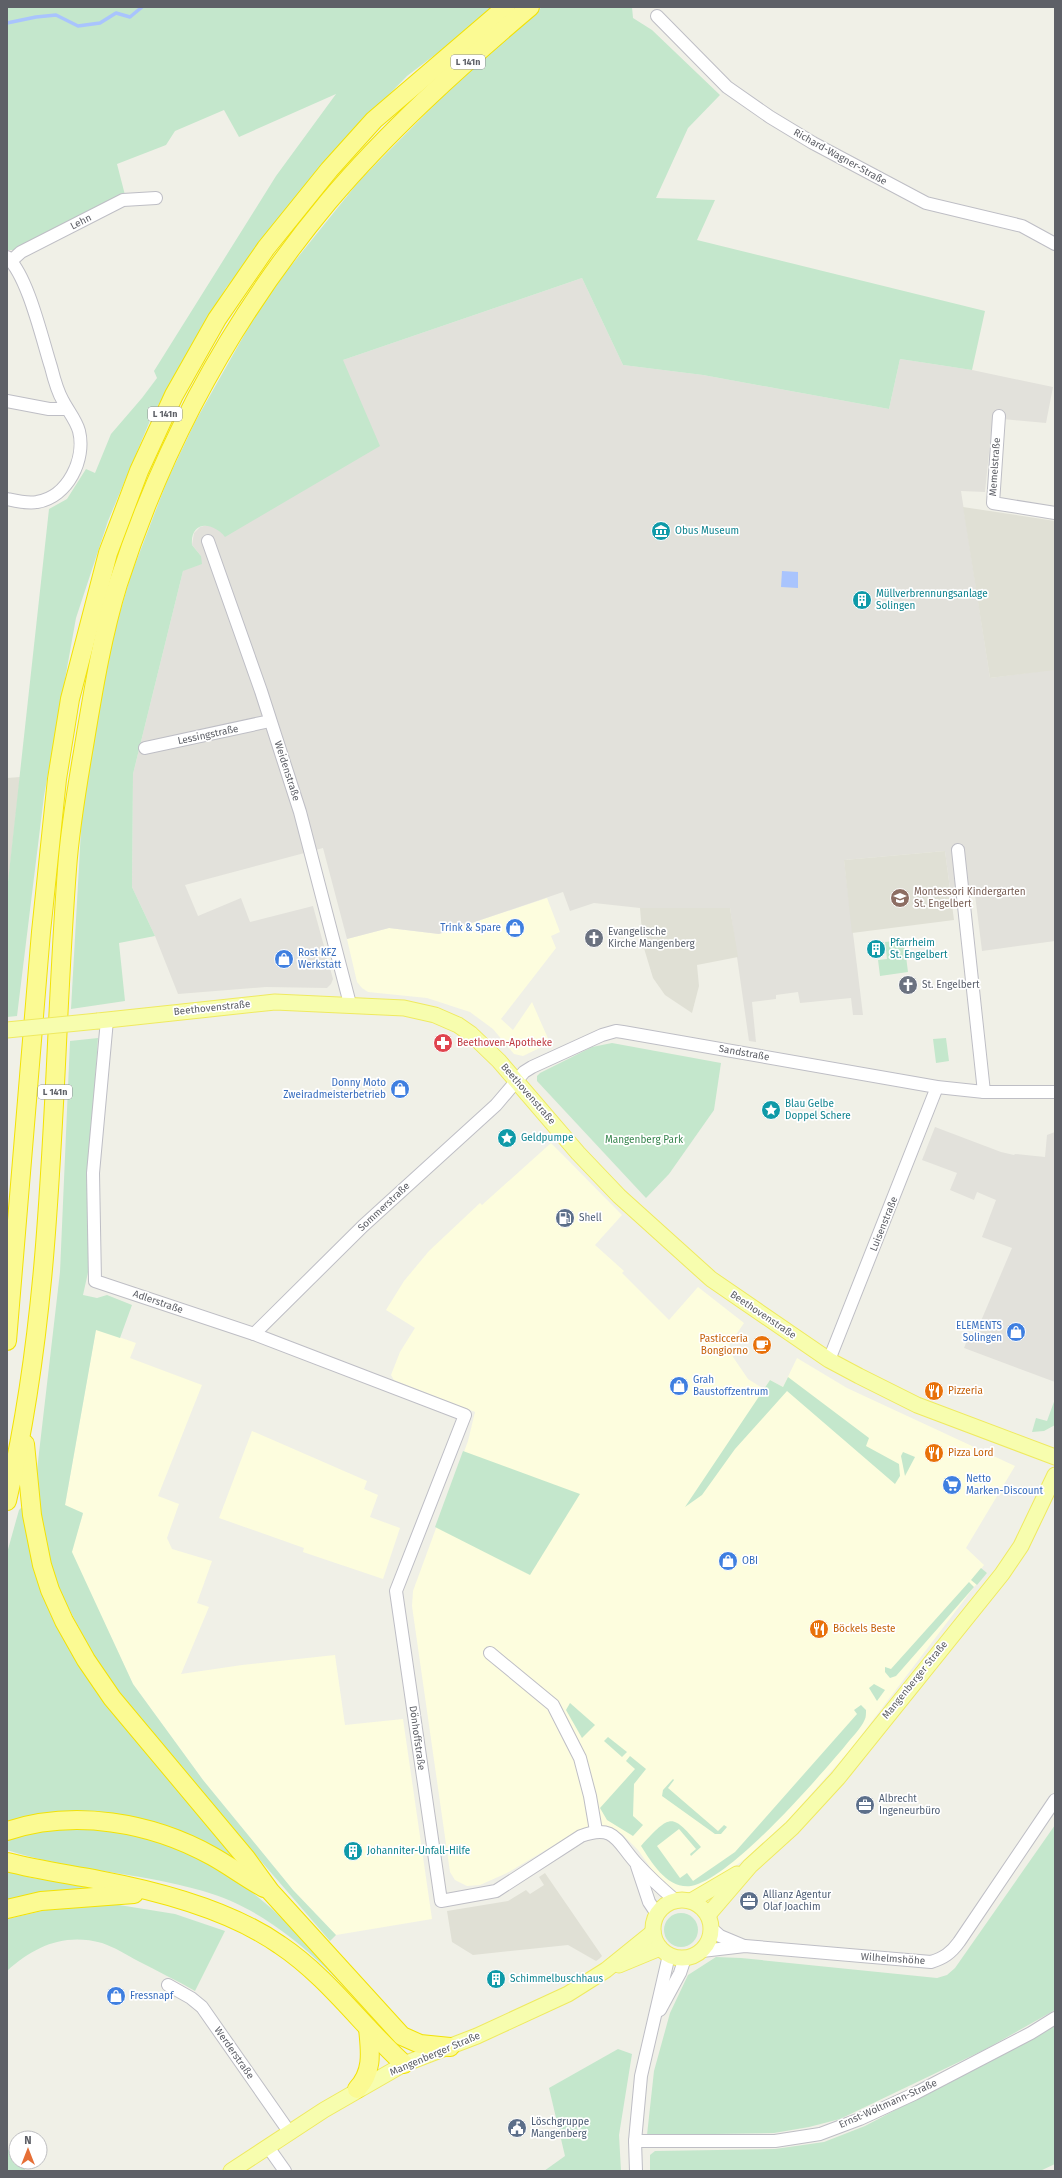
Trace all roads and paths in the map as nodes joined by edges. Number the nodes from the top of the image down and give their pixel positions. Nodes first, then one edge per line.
1 (506, 7) edge
2 (530, 7) edge
3 (656, 16) dead end
4 (156, 198) dead end
5 (1055, 244) edge
6 (9, 259) edge
7 (7, 401) edge
8 (67, 409) junction
9 (999, 416) dead end
10 (7, 498) edge
11 (1055, 513) edge
12 (208, 541) dead end
13 (270, 721) junction
14 (145, 748) dead end
15 (958, 850) dead end
16 (350, 1004) junction
17 (103, 1020) junction
18 (7, 1030) edge
19 (521, 1077) junction
20 (937, 1087) junction
21 (984, 1092) junction
22 (1055, 1092) edge
23 (254, 1334) junction
24 (7, 1341) edge
25 (829, 1360) junction
26 (465, 1415) joint
27 (24, 1426) junction
28 (1055, 1457) edge
29 (1055, 1475) edge
30 (7, 1502) edge
31 (490, 1653) dead end
32 (1055, 1800) edge
33 (7, 1831) edge
34 (596, 1831) junction
35 (7, 1862) edge
36 (636, 1863) junction
37 (750, 1866) junction
38 (270, 1891) junction
39 (154, 1893) junction
40 (675, 1900) junction
41 (691, 1901) junction
42 (7, 1909) edge
43 (657, 1914) junction
44 (710, 1922) junction
45 (653, 1932) junction
46 (745, 1946) junction
47 (702, 1951) junction
48 (664, 1952) junction
49 (685, 1958) junction
50 (606, 1970) junction
51 (168, 1985) dead end
52 (1055, 2018) edge
53 (654, 2022) junction
54 (368, 2028) junction
55 (402, 2036) junction
56 (450, 2047) junction
57 (404, 2064) junction
58 (357, 2089) junction
59 (290, 2133) junction
60 (635, 2142) junction
61 (268, 2147) junction
62 (231, 2171) edge
63 (284, 2171) edge
64 (636, 2171) edge

1 - 24 highway, L 141n
2 - 27 highway, L 141n
3 - 5 street, Richard-Wagner-Straße
4 - 6 street, Lehn
6 - 8 street, Lehn
7 - 8 street
8 - 10 street, Lehn
9 - 11 street, Memelstraße
12 - 13 street, Weidenstraße
13 - 14 street, Lessingstraße
13 - 16 street, Weidenstraße
15 - 21 street
16 - 17 main road, Beethovenstraße
16 - 19 main road, Beethovenstraße
17 - 18 main road, Beethovenstraße, bridge
17 - 23 street, Adlerstraße
19 - 20 street, Sandstraße
19 - 23 street, Sommerstraße
19 - 25 main road, Beethovenstraße
20 - 21 street, Sandstraße
20 - 25 street, Luisenstraße
21 - 22 street, Sandstraße
23 - 26 street, Adlerstraße
25 - 28 main road, Beethovenstraße
26 - 34 street, Dönhoffstraße
27 - 30 highway, L 141n
27 - 38 highway
29 - 37 main road, Mangenberger Straße
31 - 34 street
32 - 46 street, Wilhelmshöhe
33 - 38 highway
34 - 36 street
35 - 39 highway
36 - 40 street
36 - 43 street
37 - 41 main road, Mangenberger Straße
37 - 44 main road, Mangenberger Straße
38 - 55 highway
39 - 42 highway
39 - 54 highway
40 - 41 main road
40 - 43 main road
41 - 44 main road
43 - 45 main road
44 - 46 street, Wilhelmshöhe
44 - 47 main road
45 - 48 main road
45 - 50 main road, Mangenberger Straße
46 - 47 street, Wilhelmshöhe
47 - 49 main road
48 - 49 main road
48 - 50 main road, Mangenberger Straße
48 - 53 street
49 - 53 street
50 - 56 main road, Mangenberger Straße
51 - 59 street, Werderstraße
52 - 60 street, Ernst-Woltmann-Straße
53 - 60 street
54 - 57 highway
54 - 58 highway
55 - 56 highway
55 - 57 highway
56 - 57 main road, Mangenberger Straße
57 - 58 main road, Mangenberger Straße
58 - 59 main road, Mangenberger Straße
59 - 61 main road, Mangenberger Straße
60 - 64 street
61 - 62 main road, Mangenberger Straße
61 - 63 street

